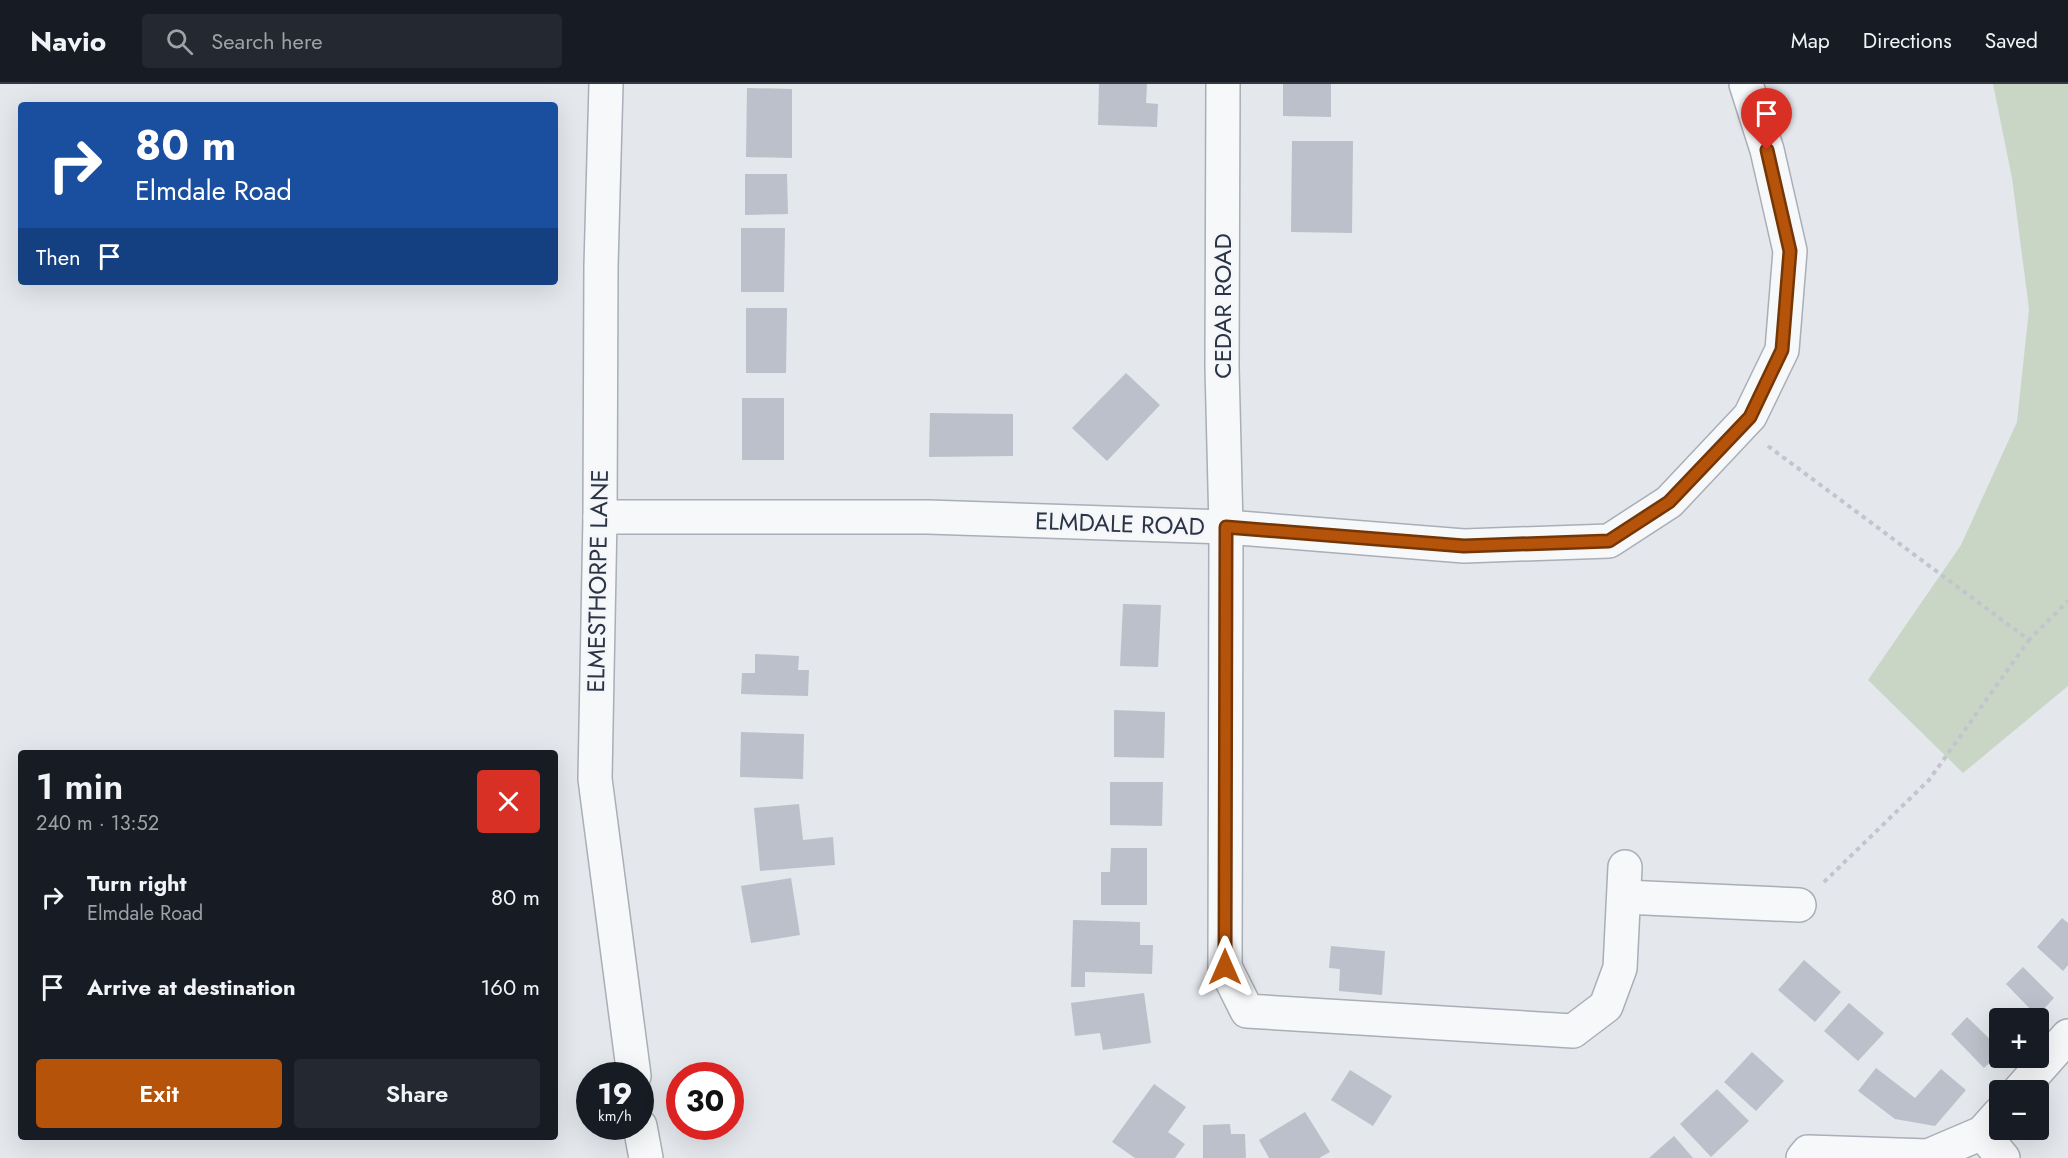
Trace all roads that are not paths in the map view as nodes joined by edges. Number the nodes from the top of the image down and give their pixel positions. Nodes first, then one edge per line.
1 (606, 84) edge
2 (1223, 84) edge
3 (1746, 84) edge
4 (600, 517) junction
5 (1226, 527) junction
6 (1800, 905) road end
7 (2068, 1036) edge
8 (632, 1062) edge
9 (2029, 1080) edge
10 (1989, 1124) edge
11 (643, 1140) edge
12 (1997, 1140) edge
13 (646, 1158) edge
14 (1803, 1158) edge
15 (2003, 1158) edge

1 - 4 street, ELMESTHORPE LANE
2 - 5 street, CEDAR ROAD
3 - 5 street, ELMDALE ROAD
4 - 5 street, ELMDALE ROAD
4 - 8 street, ELMESTHORPE LANE
5 - 6 street, CEDAR ROAD
7 - 9 street
10 - 14 street
11 - 13 street
12 - 15 street

